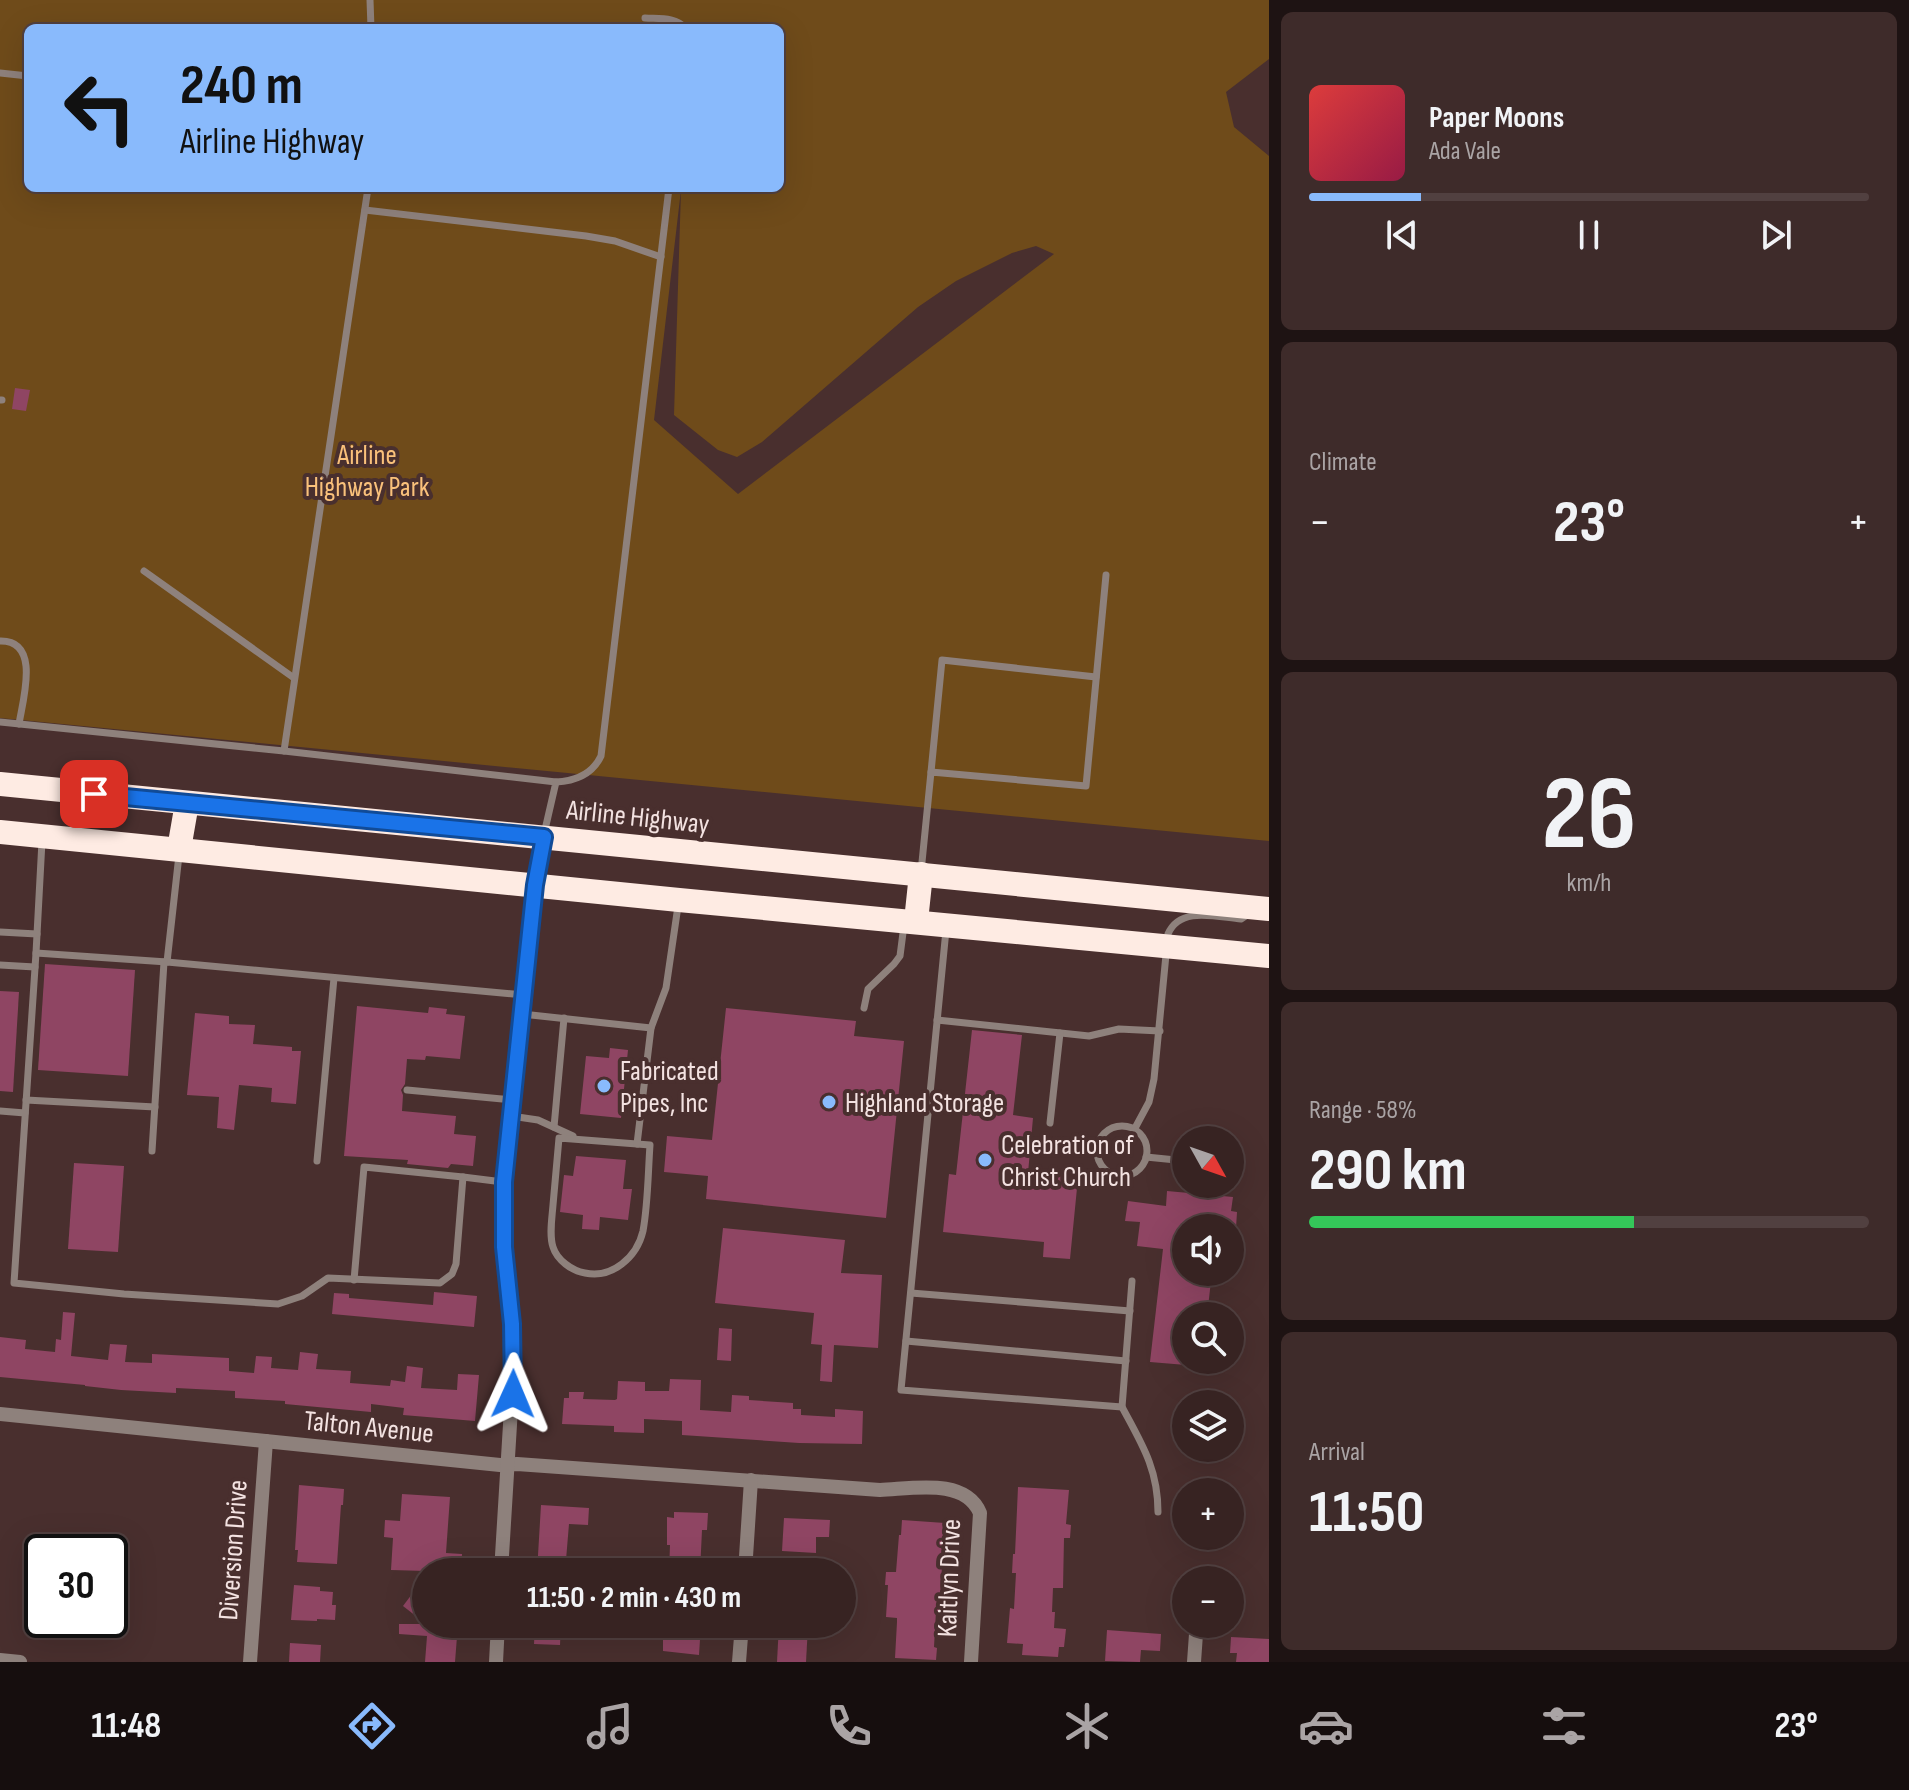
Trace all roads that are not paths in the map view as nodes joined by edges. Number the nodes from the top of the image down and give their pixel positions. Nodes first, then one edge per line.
1 (370, 0) edge
2 (645, 18) dead end
3 (371, 24) edge
4 (682, 24) edge
5 (0, 73) edge
6 (24, 76) edge
7 (367, 192) edge
8 (669, 192) edge
9 (365, 210) junction
10 (661, 257) junction
11 (144, 571) dead end
12 (1106, 575) dead end
13 (0, 641) edge
14 (1096, 677) junction
15 (294, 678) junction
16 (0, 722) edge
17 (19, 724) junction
18 (284, 751) junction
19 (931, 772) junction
20 (556, 782) junction
21 (0, 784) edge
22 (187, 803) junction
23 (0, 832) edge
24 (42, 836) junction
25 (544, 837) junction
26 (179, 849) junction
27 (921, 874) junction
28 (535, 885) junction
29 (679, 900) junction
30 (1264, 908) edge
31 (910, 920) junction
32 (947, 924) junction
33 (0, 932) edge
34 (37, 934) junction
35 (1167, 946) junction
36 (36, 953) junction
37 (1269, 956) edge
38 (165, 962) junction
39 (0, 965) edge
40 (35, 967) junction
41 (334, 978) junction
42 (524, 995) junction
43 (864, 1008) dead end
44 (522, 1014) junction
45 (564, 1018) junction
46 (937, 1020) junction
47 (651, 1028) junction
48 (1160, 1031) junction
49 (1060, 1033) junction
50 (407, 1090) dead end
51 (26, 1100) junction
52 (513, 1100) junction
53 (155, 1107) junction
54 (0, 1111) edge
55 (25, 1113) junction
56 (511, 1116) junction
57 (1050, 1123) dead end
58 (554, 1127) junction
59 (1134, 1130) junction
60 (580, 1139) junction
61 (637, 1144) junction
62 (152, 1151) dead end
63 (1146, 1157) junction
64 (1172, 1160) edge
65 (317, 1161) dead end
66 (463, 1177) junction
67 (504, 1182) junction
68 (354, 1280) junction
69 (1132, 1281) dead end
70 (911, 1293) junction
71 (1130, 1311) junction
72 (906, 1341) junction
73 (1126, 1361) junction
74 (1122, 1407) junction
75 (0, 1414) edge
76 (266, 1441) junction
77 (508, 1465) junction
78 (751, 1480) junction
79 (970, 1498) joint
80 (1158, 1512) dead end
81 (502, 1558) edge
82 (746, 1558) edge
83 (497, 1638) edge
84 (741, 1638) edge
85 (1196, 1638) edge
86 (0, 1660) edge
87 (20, 1662) edge
88 (250, 1662) edge
89 (496, 1662) edge
90 (739, 1662) edge
91 (971, 1662) edge
92 (1194, 1662) edge

1 - 3 lane
2 - 4 lane
5 - 6 lane
7 - 9 lane
8 - 10 lane
9 - 10 lane
9 - 15 lane
10 - 20 lane
11 - 15 lane
12 - 14 lane
13 - 17 lane
14 - 19 lane
14 - 19 lane
15 - 18 lane
16 - 17 lane
17 - 18 lane
18 - 20 lane
19 - 27 lane
20 - 25 lane
21 - 22 highway, Airline Highway
22 - 25 highway, Airline Highway
22 - 26 highway
23 - 24 highway
24 - 26 highway
24 - 34 lane
25 - 27 highway, Airline Highway
25 - 28 street
26 - 28 highway
26 - 38 lane
27 - 30 highway, Airline Highway
27 - 31 highway
28 - 29 highway
28 - 42 street
29 - 31 highway
29 - 47 lane
30 - 35 lane
31 - 32 highway
31 - 43 lane
32 - 35 highway
32 - 46 lane
33 - 34 lane
34 - 36 lane
35 - 37 highway
35 - 48 lane
36 - 38 lane
36 - 40 lane
38 - 41 lane
38 - 53 lane
39 - 40 lane
40 - 51 lane
41 - 42 lane
41 - 65 lane
42 - 44 street
44 - 45 lane
44 - 52 street
45 - 47 lane
45 - 58 lane
46 - 49 lane
46 - 70 lane
47 - 61 lane
48 - 49 lane
48 - 59 lane
49 - 57 lane
50 - 52 lane
51 - 53 lane
51 - 55 lane
52 - 56 street
53 - 62 lane
54 - 55 lane
55 - 68 lane
56 - 58 lane
56 - 67 street
58 - 60 lane
59 - 63 lane
59 - 63 lane
60 - 61 lane
60 - 61 lane
63 - 64 lane
66 - 67 lane
66 - 68 lane
66 - 68 lane
67 - 77 street
69 - 71 lane
70 - 71 lane
70 - 72 lane
71 - 73 lane
72 - 73 lane
72 - 74 lane
73 - 74 lane
74 - 80 lane
75 - 76 street, Talton Avenue
76 - 77 street, Talton Avenue
76 - 88 street, Diversion Drive
77 - 78 street, Talton Avenue
77 - 81 street
78 - 79 street, Talton Avenue
78 - 82 street
79 - 91 street, Kaitlyn Drive
83 - 89 street
84 - 90 street
85 - 92 street
86 - 87 street

